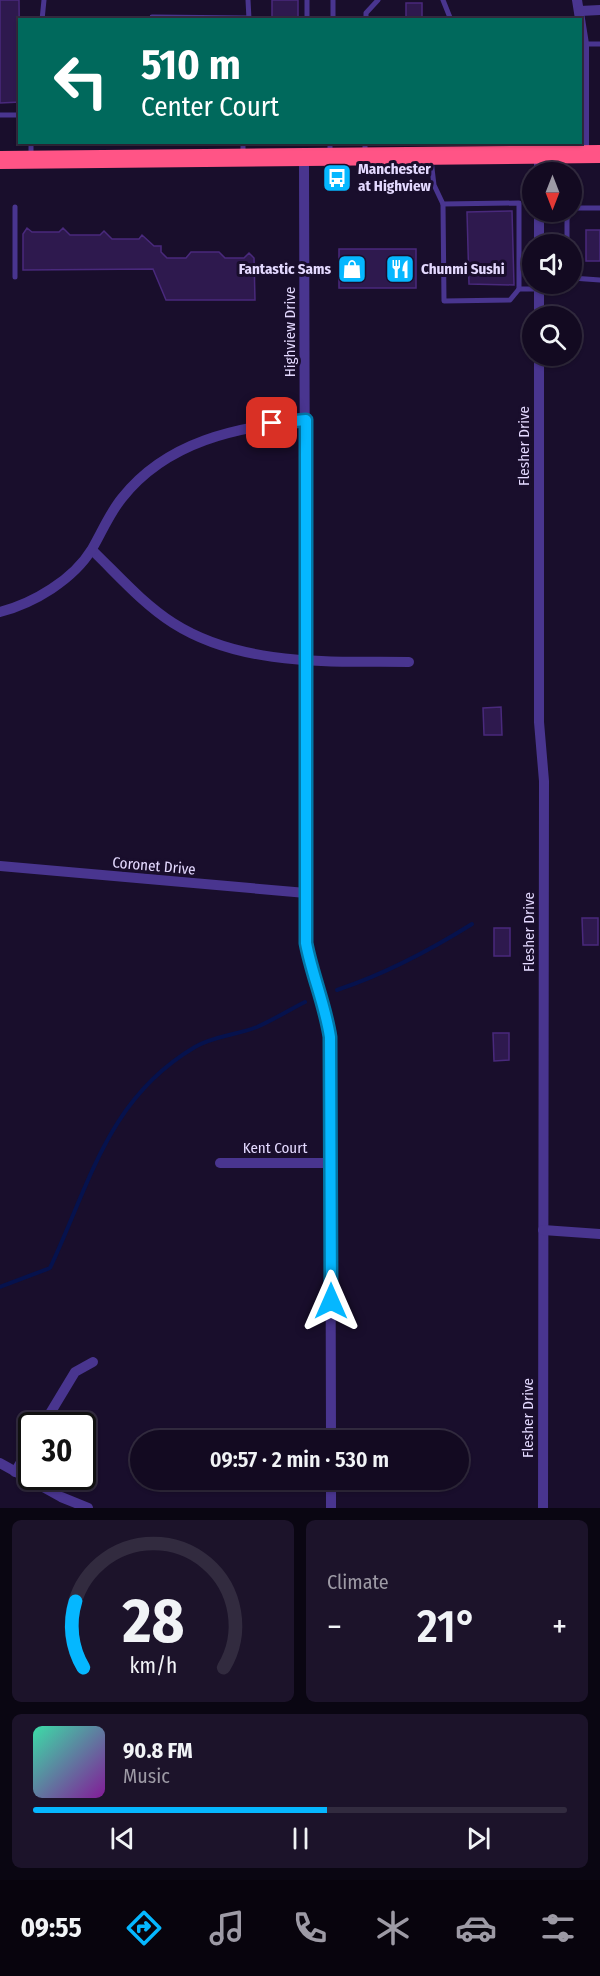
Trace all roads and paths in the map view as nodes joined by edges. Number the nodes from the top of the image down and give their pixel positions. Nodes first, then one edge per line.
1 (44, 0) edge
2 (249, 0) edge
3 (307, 0) edge
4 (333, 0) edge
5 (378, 0) edge
6 (443, 0) edge
7 (578, 5) edge
8 (600, 10) edge
9 (152, 17) dead end
10 (42, 18) edge
11 (200, 18) edge
12 (249, 18) edge
13 (307, 18) edge
14 (333, 18) edge
15 (366, 18) edge
16 (451, 18) edge
17 (582, 31) edge
18 (584, 44) junction
19 (600, 44) edge
20 (0, 115) edge
21 (18, 115) edge
22 (365, 149) edge
23 (243, 150) edge
24 (330, 150) edge
25 (31, 151) edge
26 (592, 154) edge
27 (431, 155) junction
28 (304, 157) junction
29 (0, 160) edge
30 (525, 162) edge
31 (550, 162) edge
32 (442, 204) junction
33 (15, 207) dead end
34 (582, 208) edge
35 (600, 208) edge
36 (15, 277) dead end
37 (582, 280) edge
38 (600, 280) edge
39 (519, 289) junction
40 (522, 289) edge
41 (539, 366) edge
42 (306, 420) junction
43 (92, 550) junction
44 (0, 612) edge
45 (305, 661) junction
46 (409, 662) dead end
47 (0, 866) edge
48 (306, 893) junction
49 (220, 1163) dead end
50 (330, 1163) junction
51 (543, 1230) junction
52 (600, 1233) edge
53 (93, 1362) dead end
54 (51, 1412) edge
55 (331, 1430) edge
56 (0, 1464) edge
57 (18, 1467) edge
58 (15, 1472) junction
59 (331, 1490) edge
60 (88, 1508) edge
61 (331, 1508) edge
62 (543, 1508) edge

1 - 10 lane
2 - 12 lane
3 - 13 lane
4 - 14 lane
5 - 15 lane
6 - 16 lane
7 - 8 street
9 - 11 lane
17 - 18 street
18 - 19 lane
18 - 26 street
20 - 21 lane
22 - 24 highway
22 - 27 highway
23 - 25 highway
23 - 28 highway
24 - 28 highway
25 - 29 highway
26 - 31 highway
27 - 30 highway
27 - 32 lane
28 - 42 street, Highview Drive
32 - 39 lane
32 - 39 lane
33 - 36 lane
34 - 35 lane
37 - 38 lane
39 - 40 lane
41 - 51 street, Flesher Drive
42 - 43 street
42 - 45 street, Highview Drive
43 - 44 street
43 - 45 street
45 - 46 street
45 - 48 street, Highview Drive
47 - 48 street, Coronet Drive
48 - 50 street, Highview Drive
49 - 50 street, Kent Court
50 - 55 street, Highview Drive
51 - 52 street
51 - 62 street, Flesher Drive
53 - 54 street
56 - 58 street
57 - 58 street
58 - 60 street
59 - 61 street

